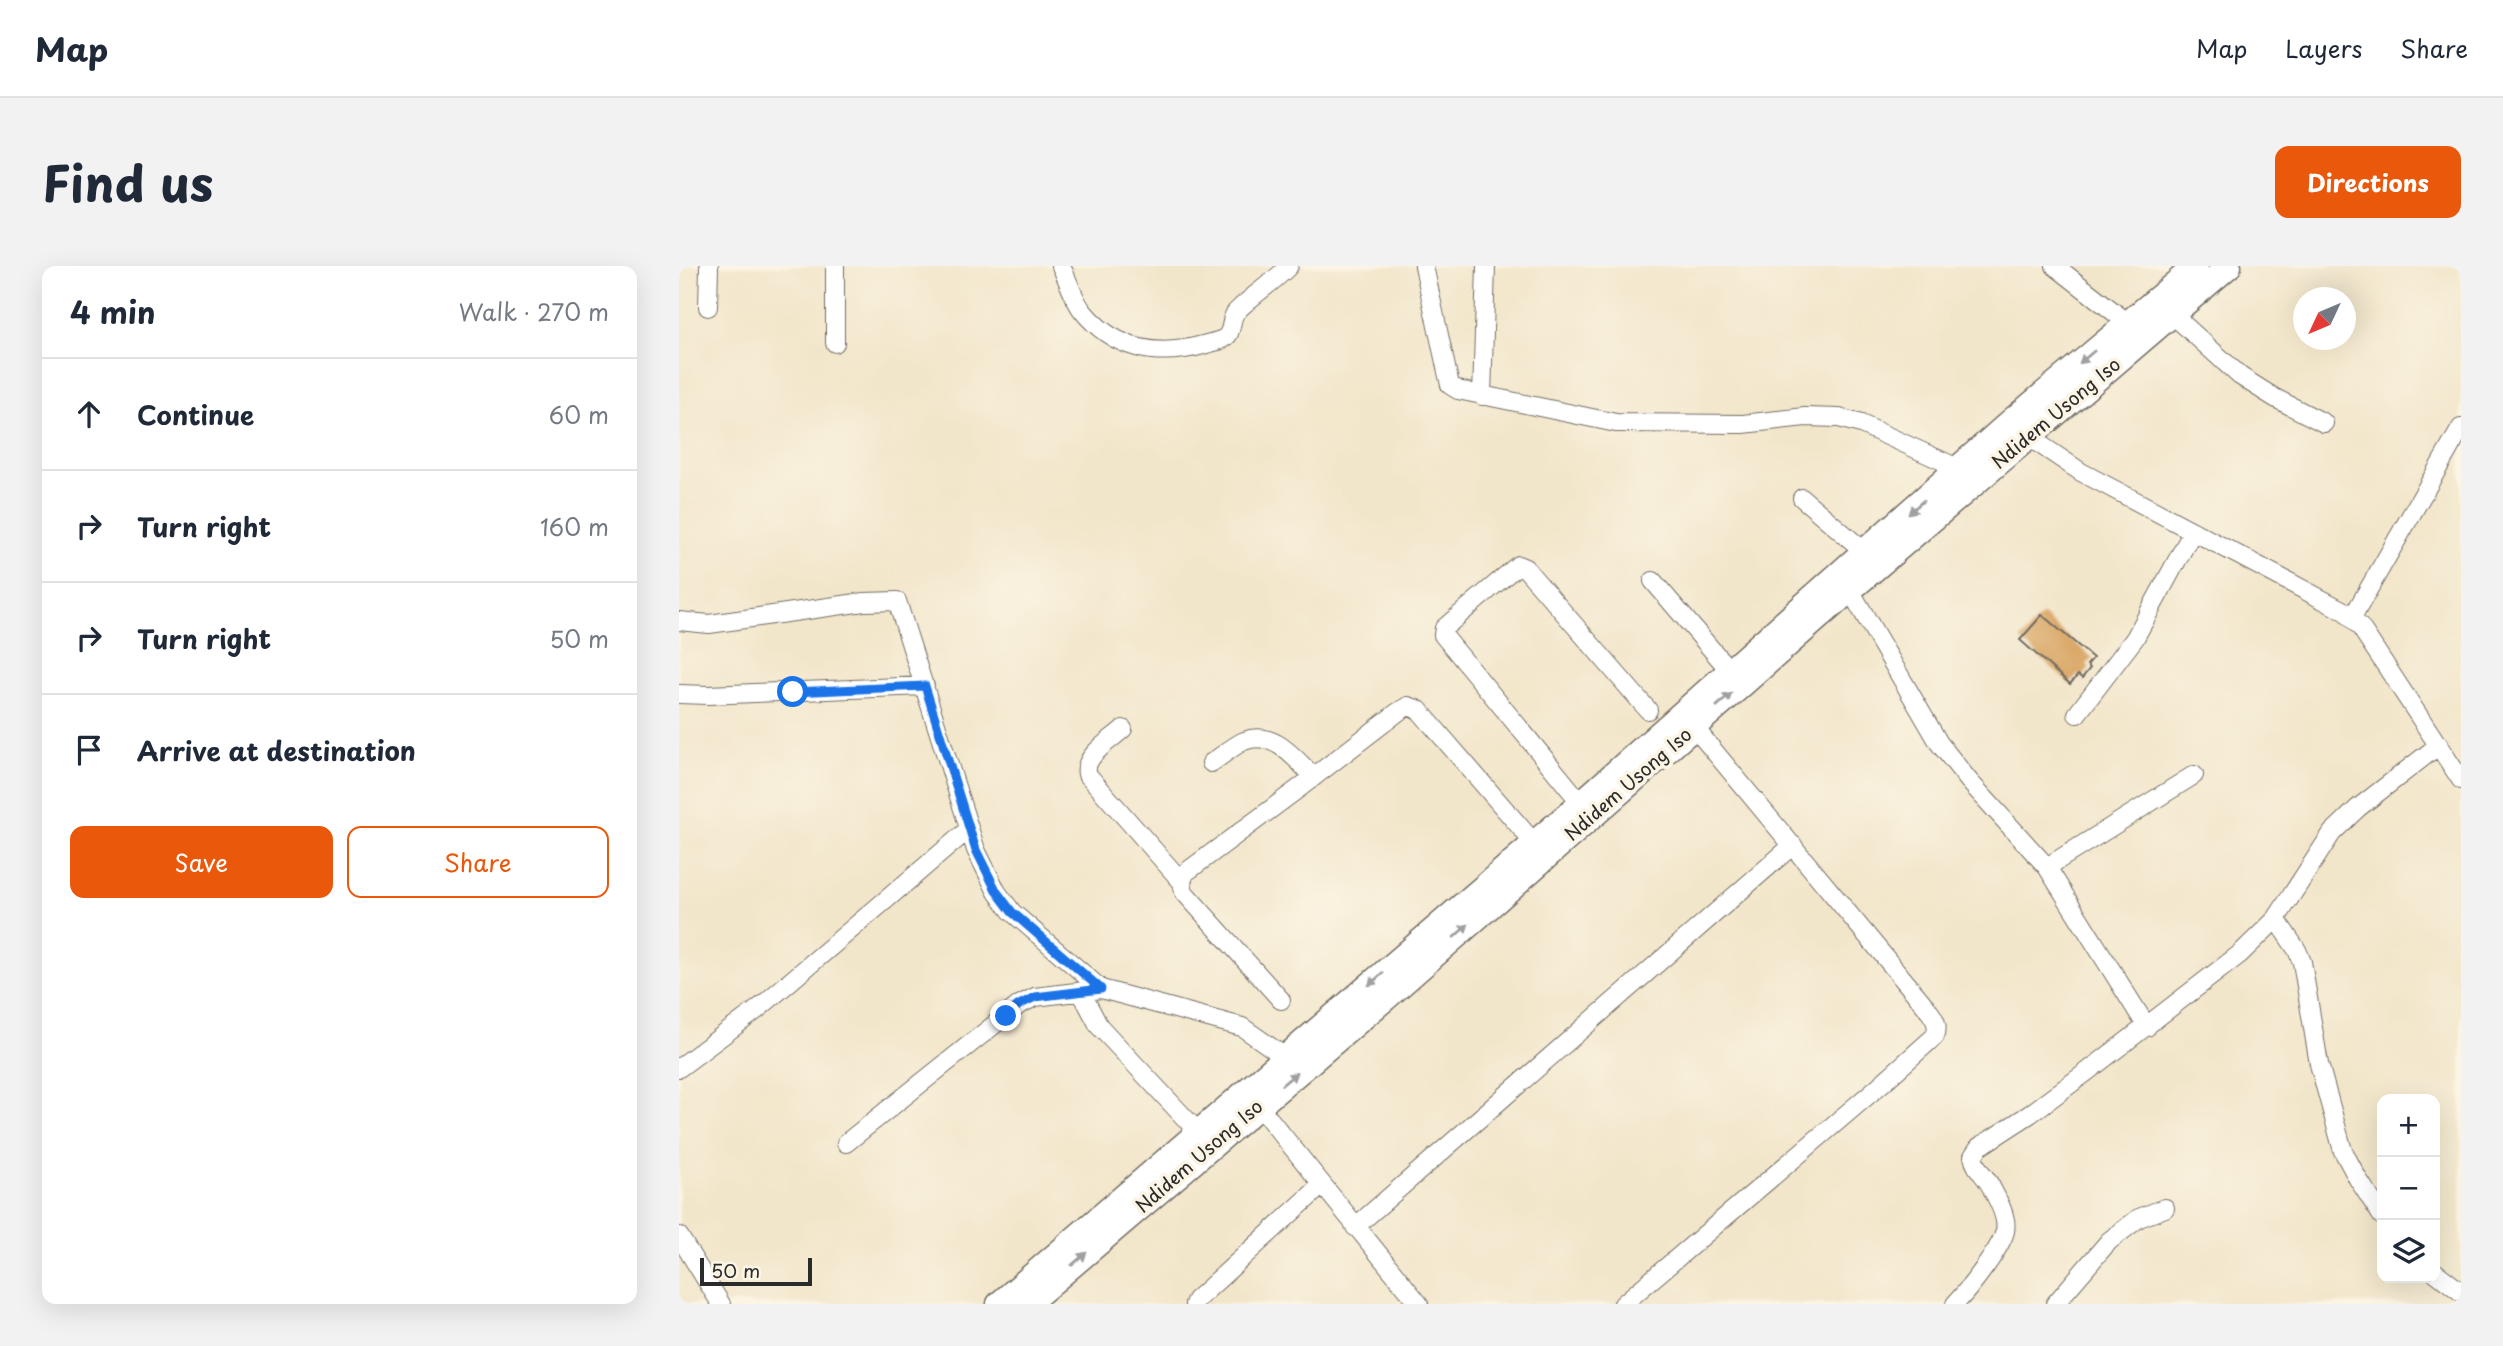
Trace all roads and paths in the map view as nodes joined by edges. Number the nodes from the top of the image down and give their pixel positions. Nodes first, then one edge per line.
1 (709, 266) edge
2 (835, 266) edge
3 (1062, 266) edge
4 (1289, 266) edge
5 (1424, 266) edge
6 (1486, 266) edge
7 (2055, 266) edge
8 (2196, 266) edge
9 (2229, 266) edge
10 (708, 307) dead end
11 (2172, 314) junction
12 (2128, 323) junction
13 (835, 343) dead end
14 (1482, 396) junction
15 (2324, 423) dead end
16 (2461, 428) edge
17 (2019, 430) junction
18 (1960, 469) junction
19 (1802, 498) dead end
20 (2193, 531) junction
21 (1865, 552) junction
22 (1653, 581) dead end
23 (1850, 590) junction
24 (2352, 618) junction
25 (679, 621) edge
26 (1730, 671) junction
27 (925, 686) junction
28 (679, 694) edge
29 (1648, 710) dead end
30 (2077, 714) dead end
31 (1694, 727) junction
32 (1123, 729) dead end
33 (2439, 745) junction
34 (1211, 763) dead end
35 (2194, 775) dead end
36 (1314, 778) junction
37 (2461, 780) edge
38 (1581, 803) junction
39 (969, 829) junction
40 (1534, 844) junction
41 (1793, 845) junction
42 (2047, 867) junction
43 (1182, 882) junction
44 (2276, 919) junction
45 (1101, 989) junction
46 (1081, 992) junction
47 (1281, 1000) dead end
48 (2147, 1027) junction
49 (1285, 1057) junction
50 (679, 1068) edge
51 (1258, 1105) junction
52 (1198, 1132) junction
53 (846, 1143) dead end
54 (1322, 1185) junction
55 (2165, 1208) dead end
56 (2377, 1208) edge
57 (1355, 1227) junction
58 (679, 1236) edge
59 (2440, 1276) edge
60 (2461, 1292) edge
61 (721, 1304) edge
62 (999, 1304) edge
63 (1027, 1304) edge
64 (1194, 1304) edge
65 (1419, 1304) edge
66 (1623, 1304) edge
67 (1955, 1304) edge
68 (2055, 1304) edge

1 - 10 street
2 - 13 street
3 - 4 street
5 - 14 street
6 - 14 street
7 - 12 street
8 - 12 highway, Ndidem Usong Iso
9 - 11 highway, Ndidem Usong Iso
11 - 15 street
11 - 17 highway, Ndidem Usong Iso
12 -> 17 highway, Ndidem Usong Iso
14 - 18 street
16 - 24 street
17 - 18 highway, Ndidem Usong Iso
17 - 20 street
17 - 23 highway, Ndidem Usong Iso
18 -> 21 highway, Ndidem Usong Iso
19 - 21 street
20 - 24 street
20 - 30 street
21 - 26 highway, Ndidem Usong Iso
22 - 26 street
31 -> 23 highway, Ndidem Usong Iso
23 - 42 street
24 - 33 street
25 - 27 street
26 - 38 highway, Ndidem Usong Iso
27 - 28 street
27 - 39 street
29 - 38 street
31 - 41 street
51 -> 31 highway, Ndidem Usong Iso
32 - 43 street
33 - 37 street
33 - 44 street
34 - 36 street
35 - 42 street
36 - 40 street
36 - 43 street
38 - 40 highway, Ndidem Usong Iso
39 - 45 street
39 - 50 street
40 -> 49 highway, Ndidem Usong Iso
41 - 57 street
41 - 66 street
42 - 48 street
43 - 47 street
44 - 48 street
44 - 56 street
45 - 46 street
45 - 49 street
46 - 52 street
46 - 53 street
48 - 67 street
49 - 52 highway, Ndidem Usong Iso
51 - 54 street
63 -> 51 highway, Ndidem Usong Iso
52 - 62 highway, Ndidem Usong Iso
54 - 57 street
54 - 64 street
55 - 68 street
57 - 65 street
58 - 61 street
59 - 60 street

